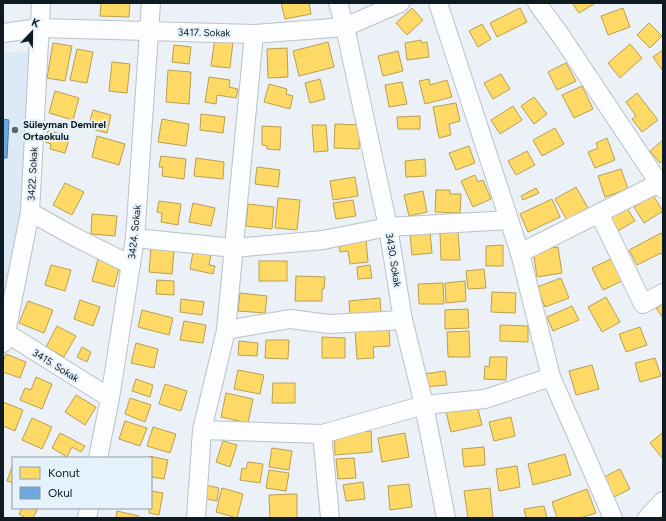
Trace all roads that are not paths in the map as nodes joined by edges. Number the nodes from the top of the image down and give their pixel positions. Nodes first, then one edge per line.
1 (41, 3) edge
2 (151, 3) edge
3 (338, 3) edge
4 (400, 3) edge
5 (438, 3) edge
6 (537, 3) edge
7 (345, 27) junction
8 (39, 28) junction
9 (149, 31) junction
10 (3, 34) edge
11 (254, 34) junction
12 (662, 184) edge
13 (30, 212) junction
14 (599, 213) junction
15 (509, 220) junction
16 (388, 227) junction
17 (135, 238) junction
18 (234, 248) junction
19 (520, 253) junction
20 (131, 265) junction
21 (663, 293) edge
22 (403, 320) junction
23 (226, 330) junction
24 (4, 336) edge
25 (551, 377) junction
26 (110, 398) junction
27 (424, 405) junction
28 (202, 430) junction
29 (322, 434) junction
30 (98, 457) edge
31 (663, 502) edge
32 (196, 518) edge
33 (330, 518) edge
34 (446, 518) edge
35 (613, 518) edge
36 (647, 518) edge

1 - 8 street, 3422. Sokak
2 - 9 street, 3424. Sokak
3 - 7 street, 3430. Sokak
4 - 7 street, 3417. Sokak
5 - 15 street
6 - 12 street
7 - 11 street, 3417. Sokak
7 - 16 street, 3430. Sokak
8 - 9 street, 3417. Sokak
8 - 10 street, 3417. Sokak
8 - 13 street, 3422. Sokak
9 - 11 street, 3417. Sokak
9 - 17 street, 3424. Sokak
11 - 18 street
12 - 14 street
13 - 20 street
13 - 24 street, 3422. Sokak
14 - 19 street
14 - 21 street
15 - 16 street
15 - 19 street
16 - 18 street
16 - 22 street, 3430. Sokak
17 - 18 street
17 - 20 street, 3424. Sokak
18 - 23 street
19 - 25 street
20 - 26 street, 3424. Sokak
22 - 23 street
22 - 27 street, 3430. Sokak
23 - 28 street
24 - 26 street, 3415. Sokak
25 - 27 street
25 - 35 street
26 - 30 street, 3424. Sokak
27 - 29 street
27 - 34 street, 3430. Sokak
28 - 29 street
28 - 32 street
29 - 33 street
31 - 36 street

